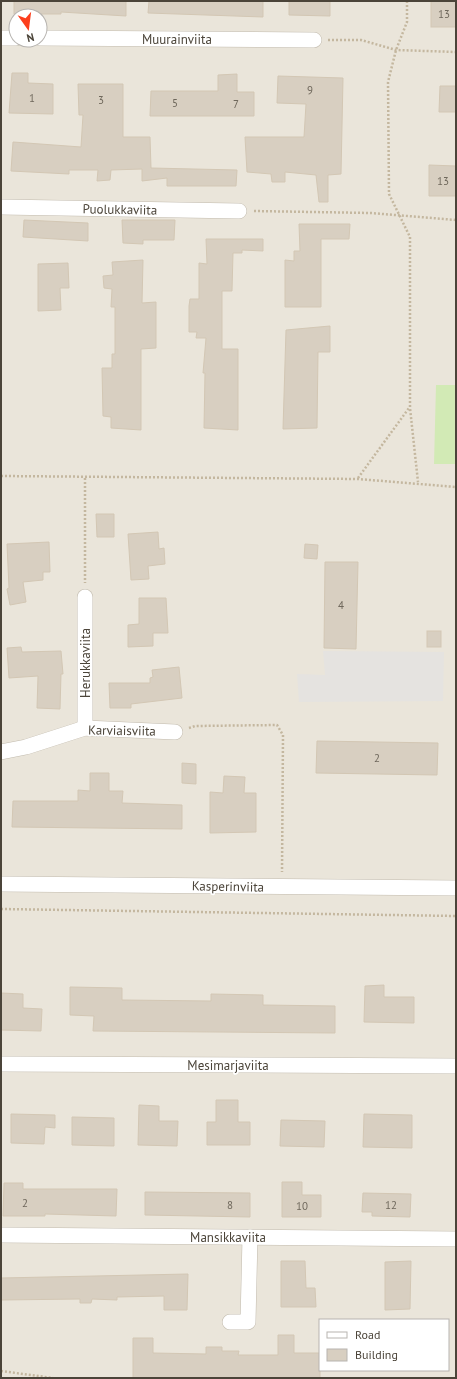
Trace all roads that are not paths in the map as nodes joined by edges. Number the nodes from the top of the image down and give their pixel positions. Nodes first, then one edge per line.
1 (48, 38) edge
2 (314, 40) road end
3 (1, 207) edge
4 (239, 211) road end
5 (85, 597) road end
6 (85, 728) junction
7 (175, 732) road end
8 (1, 752) edge
9 (1, 884) edge
10 (456, 888) edge
11 (1, 1064) edge
12 (456, 1066) edge
13 (1, 1235) edge
14 (250, 1237) junction
15 (456, 1239) edge
16 (230, 1322) dead end

1 - 2 street, Muurainviita
3 - 4 street, Puolukkaviita
5 - 6 street, Herukkaviita
6 - 7 street, Karviaisviita
6 - 8 street, Karviaisviita
9 - 10 street, Kasperinviita
11 - 12 street, Mesimarjaviita
13 - 14 street, Mansikkaviita
14 - 15 street, Mansikkaviita
14 - 16 street

